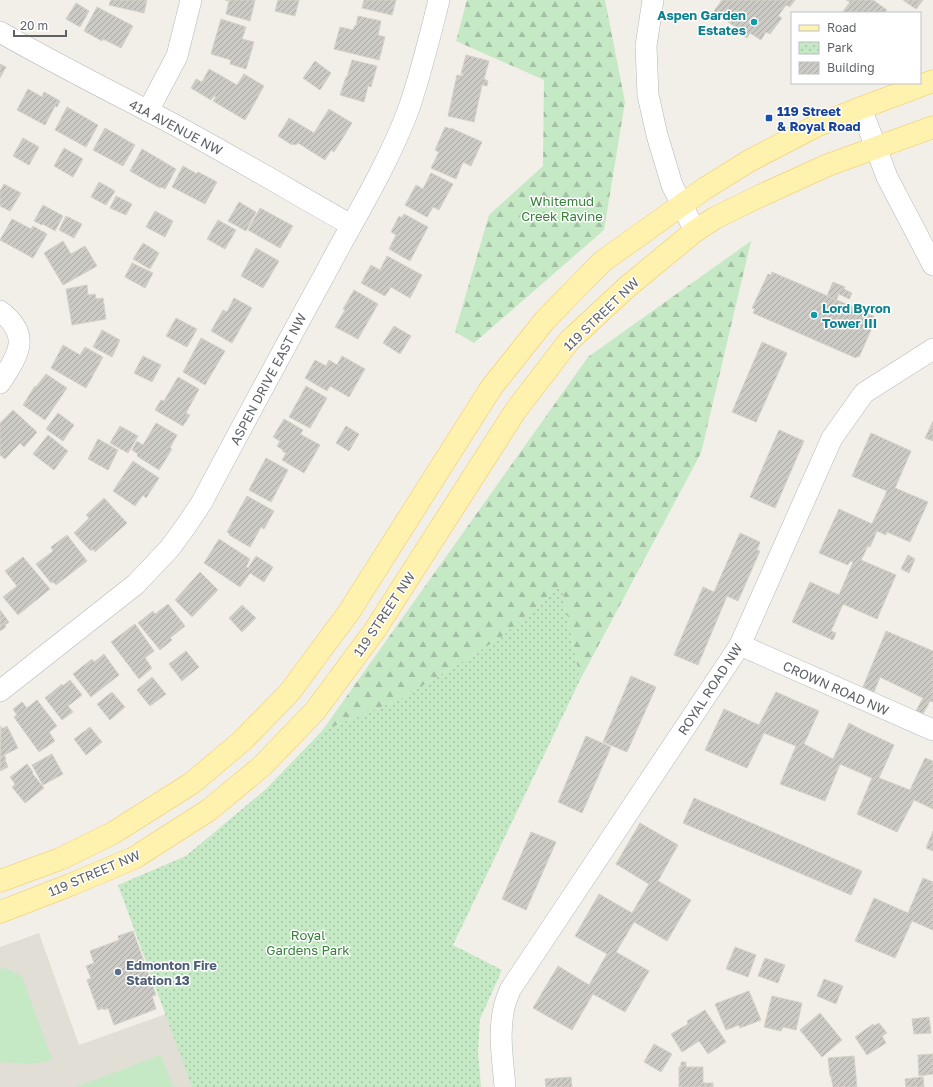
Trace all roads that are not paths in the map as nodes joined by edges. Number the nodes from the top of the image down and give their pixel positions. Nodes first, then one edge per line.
1 (191, 0) edge
2 (440, 0) edge
3 (652, 0) edge
4 (0, 32) edge
5 (933, 81) edge
6 (861, 108) junction
7 (148, 111) junction
8 (933, 127) edge
9 (876, 148) junction
10 (682, 204) junction
11 (351, 225) junction
12 (695, 231) junction
13 (933, 265) edge
14 (0, 311) edge
15 (933, 349) edge
16 (0, 383) edge
17 (740, 646) junction
18 (0, 691) edge
19 (933, 730) edge
20 (0, 881) edge
21 (0, 912) edge
22 (505, 1087) edge

1 - 7 street
2 - 11 street, ASPEN DRIVE EAST NW
3 - 10 street
4 - 7 street, 41A AVENUE NW
5 - 6 main road, 119 STREET NW
6 - 9 street
6 - 10 main road, 119 STREET NW
7 - 11 street, 41A AVENUE NW
8 - 9 main road, 119 STREET NW
9 - 12 main road, 119 STREET NW
9 - 13 street
10 - 12 street
10 - 20 main road, 119 STREET NW
11 - 18 street, ASPEN DRIVE EAST NW
12 - 21 main road, 119 STREET NW
14 - 16 street
15 - 17 street, ROYAL ROAD NW
17 - 19 street, CROWN ROAD NW
17 - 22 street, ROYAL ROAD NW

